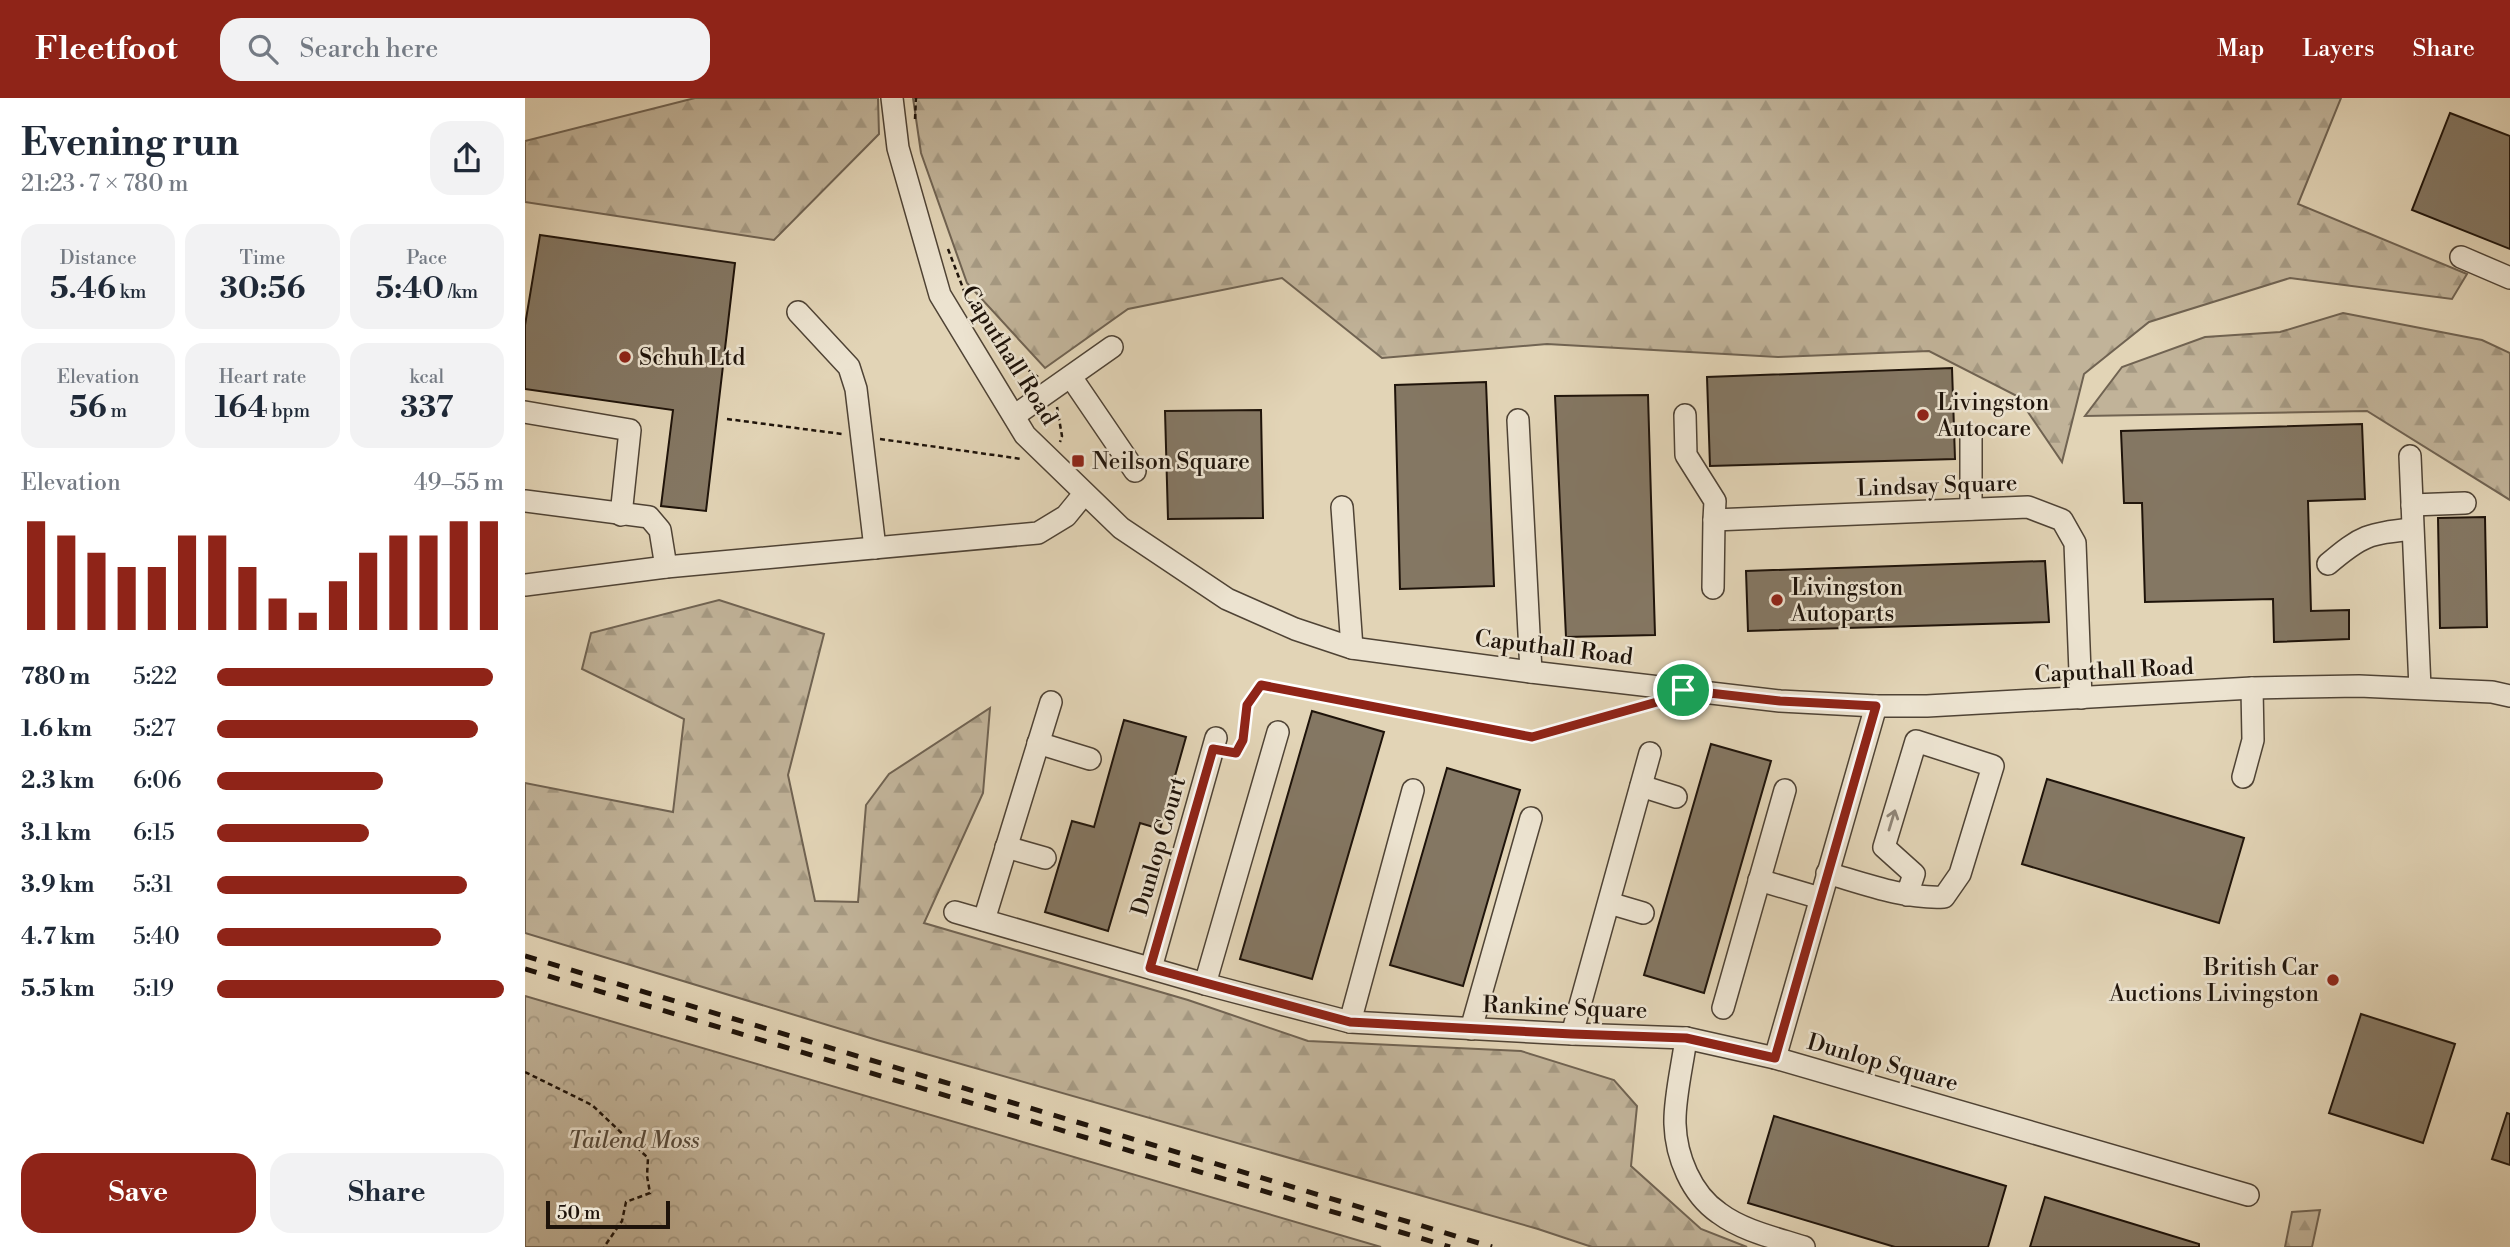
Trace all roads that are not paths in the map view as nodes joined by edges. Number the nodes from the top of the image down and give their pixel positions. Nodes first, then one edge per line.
1 (892, 98) edge
2 (2462, 257) dead end
3 (2510, 278) edge
4 (798, 312) dead end
5 (1112, 347) dead end
6 (1062, 383) junction
7 (525, 412) edge
8 (1685, 415) dead end
9 (1014, 416) junction
10 (1518, 420) dead end
11 (1971, 435) dead end
12 (2410, 456) dead end
13 (1135, 471) dead end
14 (1084, 494) junction
15 (525, 501) edge
16 (2465, 503) dead end
17 (2411, 505) junction
18 (1342, 507) dead end
19 (1972, 509) junction
20 (621, 515) junction
21 (1714, 520) junction
22 (2412, 529) junction
23 (875, 548) junction
24 (2328, 564) dead end
25 (666, 567) junction
26 (525, 585) edge
27 (1713, 587) dead end
28 (1352, 648) junction
29 (1531, 672) junction
30 (2252, 688) junction
31 (2420, 688) junction
32 (2510, 696) edge
33 (2081, 698) junction
34 (1051, 702) dead end
35 (1876, 706) junction
36 (1278, 732) dead end
37 (1038, 743) junction
38 (1214, 744) road end
39 (1650, 753) dead end
40 (1090, 759) dead end
41 (2243, 778) dead end
42 (1641, 786) junction
43 (1413, 790) dead end
44 (1785, 790) dead end
45 (1676, 797) dead end
46 (1531, 818) dead end
47 (1006, 847) junction
48 (1045, 858) dead end
49 (1827, 873) junction
50 (1759, 880) junction
51 (1907, 895) junction
52 (1820, 898) junction
53 (1609, 904) junction
54 (955, 912) dead end
55 (1643, 913) dead end
56 (984, 920) junction
57 (1150, 968) junction
58 (1205, 984) junction
59 (1723, 1007) dead end
60 (1350, 1022) junction
61 (1471, 1029) junction
62 (1572, 1034) junction
63 (1686, 1038) junction
64 (1775, 1058) junction
65 (2248, 1195) dead end
66 (1804, 1247) edge

1 - 9 street, Caputhall Road
2 - 3 street
4 - 23 street
5 - 6 street
6 - 9 street
6 - 13 street
7 - 20 street
8 - 21 street
9 - 14 street, Caputhall Road
10 - 29 street
11 - 19 street
12 - 17 street
14 - 23 street
14 - 28 street, Caputhall Road
15 - 20 street
16 - 17 street
17 - 22 street
18 - 28 street
19 - 21 street, Lindsay Square
19 - 33 street, Lindsay Square
20 - 25 street
21 - 27 street
22 - 24 street
22 - 31 street
23 - 25 street
25 - 26 street
28 - 29 street, Caputhall Road
29 - 35 street, Caputhall Road
30 - 31 street, Caputhall Road
30 - 33 street, Caputhall Road
30 - 41 street
31 - 32 street, Caputhall Road
33 - 35 street, Caputhall Road
34 - 37 street
35 - 49 street, Dunlop Square
36 - 58 street
37 - 40 street
37 - 47 street
38 - 57 street, Dunlop Court
39 - 42 street
42 - 45 street
42 - 53 street
43 - 60 street
44 - 50 street
46 - 61 street
47 - 48 street
47 - 56 street
49 - 51 street
49 - 52 street, Dunlop Square
50 - 52 street
50 - 59 street
51 -> 51 street
52 - 64 street, Dunlop Square
53 - 55 street
53 - 62 street
54 - 56 street, Rankine Square
56 - 57 street, Rankine Square
57 - 58 street, Rankine Square
58 - 60 street, Rankine Square
60 - 61 street, Rankine Square
61 - 62 street, Rankine Square
62 - 63 street, Rankine Square
63 - 64 street, Rankine Square
63 - 66 street
64 - 65 street, Dunlop Square

